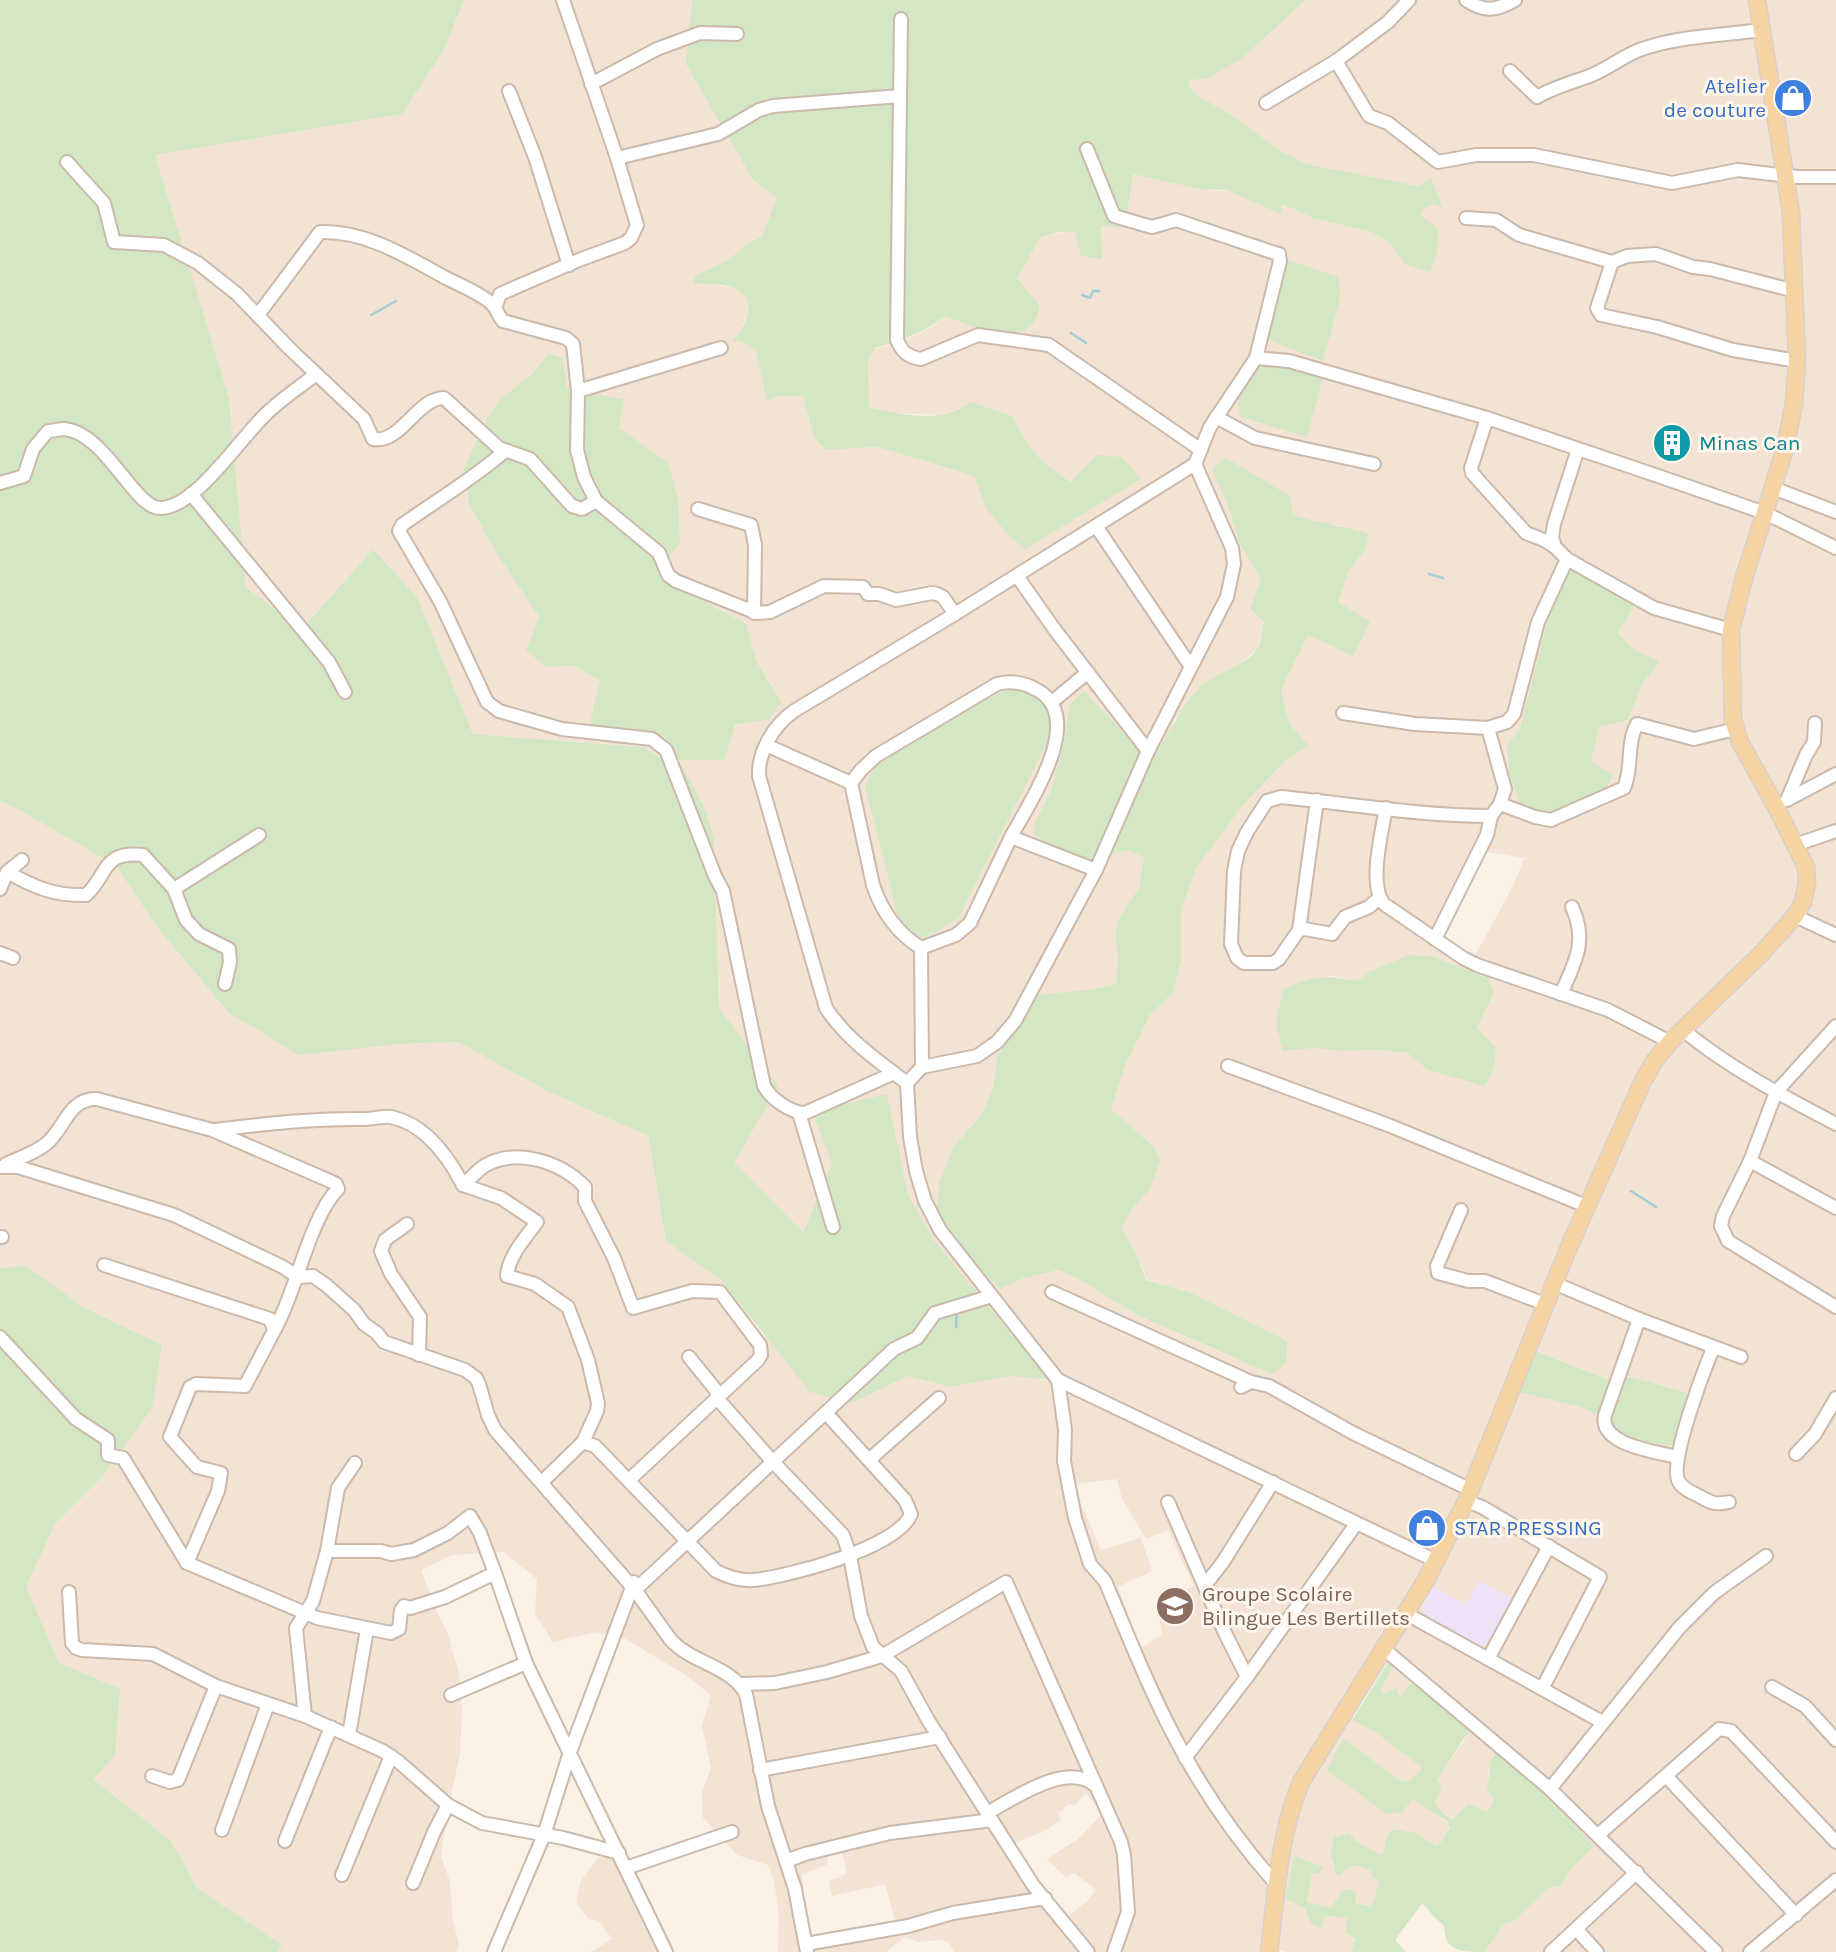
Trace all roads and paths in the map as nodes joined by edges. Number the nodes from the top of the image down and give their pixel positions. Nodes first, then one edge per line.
1 (563, 0) edge
2 (1409, 0) edge
3 (1466, 0) edge
4 (1516, 0) edge
5 (1757, 0) edge
6 (901, 19) dead end
7 (1762, 30) junction
8 (737, 34) dead end
9 (1336, 61) junction
10 (1510, 71) dead end
11 (591, 84) junction
12 (509, 91) dead end
13 (900, 96) junction
14 (1266, 103) dead end
15 (1087, 149) dead end
16 (617, 158) junction
17 (67, 162) dead end
18 (1786, 175) junction
19 (1836, 177) edge
20 (1466, 218) dead end
21 (1612, 262) junction
22 (569, 265) junction
23 (1795, 291) junction
24 (493, 305) junction
25 (258, 315) junction
26 (722, 348) dead end
27 (1256, 358) junction
28 (1797, 361) junction
29 (316, 374) junction
30 (578, 391) junction
31 (1216, 418) junction
32 (1487, 418) junction
33 (1578, 449) junction
34 (1201, 450) junction
35 (505, 452) junction
36 (1195, 464) junction
37 (1374, 464) dead end
38 (0, 483) edge
39 (1773, 488) junction
40 (191, 494) junction
41 (596, 501) junction
42 (698, 509) dead end
43 (1836, 512) edge
44 (1765, 513) junction
45 (1096, 526) junction
46 (1555, 547) junction
47 (1836, 548) edge
48 (1567, 559) junction
49 (1017, 576) junction
50 (754, 613) junction
51 (955, 614) junction
52 (1731, 630) junction
53 (1191, 667) junction
54 (1088, 672) junction
55 (345, 692) dead end
56 (1052, 702) junction
57 (1343, 713) dead end
58 (1815, 723) dead end
59 (1488, 729) junction
60 (1735, 729) junction
61 (766, 745) junction
62 (1148, 751) junction
63 (1835, 774) edge
64 (851, 783) junction
65 (1317, 800) junction
66 (1782, 803) junction
67 (1500, 804) junction
68 (1386, 808) junction
69 (1491, 816) junction
70 (1836, 831) edge
71 (259, 835) dead end
72 (1011, 837) junction
73 (1795, 845) junction
74 (22, 860) dead end
75 (1096, 870) junction
76 (6, 872) junction
77 (0, 889) edge
78 (174, 889) junction
79 (1379, 898) junction
80 (1572, 907) dead end
81 (1796, 916) junction
82 (1299, 930) junction
83 (1836, 935) edge
84 (1435, 939) junction
85 (920, 948) junction
86 (0, 953) edge
87 (13, 958) dead end
88 (225, 984) dead end
89 (1561, 994) junction
90 (1836, 1026) edge
91 (1683, 1030) junction
92 (1670, 1042) junction
93 (1228, 1066) dead end
94 (922, 1067) junction
95 (894, 1073) junction
96 (907, 1083) junction
97 (1776, 1092) junction
98 (799, 1113) junction
99 (1836, 1124) edge
100 (212, 1130) junction
101 (1750, 1161) junction
102 (1, 1166) edge
103 (463, 1185) junction
104 (1586, 1206) junction
105 (1836, 1208) edge
106 (1461, 1210) dead end
107 (407, 1224) dead end
108 (834, 1227) dead end
109 (104, 1265) dead end
110 (298, 1277) junction
111 (1554, 1283) junction
112 (1052, 1292) dead end
113 (992, 1296) junction
114 (1545, 1304) junction
115 (1836, 1307) edge
116 (1639, 1319) junction
117 (276, 1327) junction
118 (0, 1337) edge
119 (1713, 1348) junction
120 (419, 1355) junction
121 (689, 1357) dead end
122 (1741, 1357) dead end
123 (1058, 1380) junction
124 (717, 1396) junction
125 (939, 1398) dead end
126 (1836, 1398) edge
127 (827, 1413) junction
128 (583, 1441) junction
129 (1796, 1454) dead end
130 (1678, 1458) junction
131 (870, 1459) junction
132 (355, 1463) dead end
133 (774, 1463) junction
134 (629, 1480) junction
135 (542, 1482) junction
136 (1273, 1482) junction
137 (1469, 1495) junction
138 (1168, 1502) dead end
139 (1729, 1502) dead end
140 (1356, 1524) junction
141 (686, 1542) junction
142 (1549, 1546) junction
143 (327, 1551) junction
144 (850, 1556) junction
145 (1766, 1556) dead end
146 (1436, 1561) junction
147 (187, 1563) junction
148 (495, 1573) junction
149 (1205, 1585) junction
150 (634, 1586) junction
151 (69, 1592) dead end
152 (306, 1613) junction
153 (1405, 1613) junction
154 (367, 1629) junction
155 (1384, 1648) junction
156 (882, 1656) junction
157 (1488, 1659) junction
158 (526, 1663) junction
159 (1247, 1677) junction
160 (741, 1684) junction
161 (216, 1686) junction
162 (1772, 1687) dead end
163 (1542, 1689) junction
164 (451, 1695) dead end
165 (268, 1704) junction
166 (305, 1716) junction
167 (1602, 1722) junction
168 (331, 1727) junction
169 (349, 1735) junction
170 (940, 1737) junction
171 (1836, 1740) edge
172 (570, 1752) junction
173 (391, 1756) junction
174 (1185, 1758) junction
175 (760, 1770) junction
176 (152, 1776) dead end
177 (1667, 1776) junction
178 (1096, 1786) junction
179 (1550, 1789) junction
180 (448, 1805) junction
181 (989, 1817) junction
182 (222, 1830) dead end
183 (732, 1832) dead end
184 (544, 1835) junction
185 (1598, 1835) junction
186 (285, 1841) dead end
187 (1836, 1842) edge
188 (619, 1853) junction
189 (786, 1861) junction
190 (626, 1868) junction
191 (1637, 1872) junction
192 (342, 1875) dead end
193 (1836, 1880) edge
194 (413, 1883) dead end
195 (1277, 1885) junction
196 (1045, 1898) junction
197 (1796, 1915) junction
198 (1577, 1930) junction
199 (807, 1948) edge
200 (494, 1952) edge
201 (666, 1952) edge
202 (1088, 1952) edge
203 (1114, 1952) edge
204 (1269, 1952) edge
205 (1550, 1952) edge
206 (1597, 1952) edge
207 (1716, 1952) edge
208 (1750, 1952) edge

1 - 11 street
2 - 9 street
3 - 4 street
5 - 7 main road
6 - 13 street
7 - 10 street
7 - 18 main road
8 - 11 street
9 - 14 street
9 - 18 street
11 - 16 street
12 - 22 street
13 - 16 street
13 - 34 street
15 - 27 street
16 - 22 street
17 - 25 street
18 - 19 street
18 - 23 main road
20 - 21 street
21 - 23 street
21 - 28 street
22 - 24 street
23 - 28 main road
24 - 25 street
24 - 30 street
25 - 29 street
26 - 30 street
27 - 31 street
27 - 32 street
28 - 39 main road
29 - 35 street
29 - 40 street
30 - 41 street
31 - 34 street
31 - 37 street
32 - 33 street
32 - 46 street
33 - 44 street
33 - 46 street
34 - 36 street
35 - 41 street
35 - 98 street
36 - 45 street
36 - 53 street
38 - 40 street
39 - 43 street
39 - 44 main road
40 - 55 street
41 - 50 street
42 - 50 street
44 - 47 street
44 - 52 main road
45 - 49 street
45 - 53 street
46 - 48 street
48 - 52 street
48 - 59 street
49 - 51 street
49 - 54 street
50 - 51 street
51 - 61 street
52 - 60 main road
53 - 62 street
54 - 56 street
54 - 62 street
56 - 64 street
56 - 72 street
57 - 59 street
58 - 66 street
59 - 67 street
60 - 66 main road
60 - 67 street
61 - 64 street
61 - 95 street
62 - 75 street
63 - 66 street
64 - 85 street
65 - 68 street
65 - 82 street
65 - 82 street
66 - 73 main road
67 - 69 street
68 - 69 street
68 - 79 street
69 - 84 street
70 - 73 street
71 - 78 street
72 - 75 street
72 - 85 street
73 - 81 main road
74 - 76 street
75 - 94 street
76 - 77 street
76 - 78 street
78 - 88 street
79 - 82 street
79 - 84 street
80 - 89 street
81 - 83 street
81 - 91 main road
84 - 89 street
85 - 94 street
86 - 87 street
89 - 92 street
90 - 97 street
91 - 92 main road
91 - 97 street
92 - 104 main road
93 - 104 street
94 - 96 street
95 - 96 street
95 - 98 street
96 - 113 street
97 - 99 street
97 - 101 street
98 - 108 street
100 - 102 street
100 - 103 street
100 - 110 street
101 - 105 street
101 - 115 street
102 - 110 street
103 - 124 street
103 - 128 street
104 - 111 main road
106 - 114 street
107 - 120 street
109 - 117 street
110 - 117 street
110 - 120 street
111 - 114 main road
111 - 116 street
112 - 137 street
113 - 123 street
113 - 127 street
114 - 137 main road
116 - 119 street
116 - 130 street
117 - 147 street
118 - 147 street
119 - 122 street
119 - 130 street
120 - 135 street
121 - 124 street
123 - 136 street
123 - 174 street
124 - 133 street
124 - 134 street
125 - 131 street
126 - 129 street
127 - 131 street
127 - 133 street
128 - 134 street
128 - 135 street
130 - 139 street
131 - 144 street
132 - 143 street
133 - 141 street
133 - 144 street
134 - 141 street
135 - 150 street
136 - 140 street
136 - 149 street
137 - 142 street
137 - 146 main road
138 - 149 street
140 - 146 street
140 - 159 street
141 - 144 street
141 - 150 street
142 - 157 street
142 - 163 street
143 - 148 street
143 - 152 street
144 - 156 street
145 - 167 street
146 - 153 main road
147 - 152 street
148 - 154 street
148 - 158 street
149 - 159 street
150 - 160 street
150 - 172 street
151 - 161 street
152 - 154 street
152 - 166 street
153 - 155 main road
153 - 157 street
154 - 169 street
155 - 179 street
155 - 195 main road
156 - 160 street
156 - 170 street
156 - 178 street
157 - 163 street
158 - 164 street
158 - 172 street
159 - 174 street
160 - 175 street
161 - 165 street
161 - 176 street
162 - 171 street
163 - 167 street
165 - 166 street
165 - 182 street
166 - 168 street
167 - 179 street
168 - 169 street
168 - 186 street
169 - 173 street
170 - 175 street
170 - 181 street
172 - 184 street
172 - 188 street
173 - 180 street
173 - 192 street
174 - 195 street
175 - 189 street
177 - 185 street
177 - 187 street
177 - 197 street
178 - 181 street
178 - 203 street
179 - 185 street
180 - 184 street
180 - 194 street
181 - 189 street
181 - 196 street
183 - 190 street
184 - 188 street
184 - 200 street
185 - 191 street
188 - 190 street
189 - 199 street
190 - 201 street
191 - 198 street
191 - 207 street
193 - 197 street
195 - 204 main road
196 - 199 street
196 - 202 street
197 - 208 street
198 - 205 street
198 - 206 street

